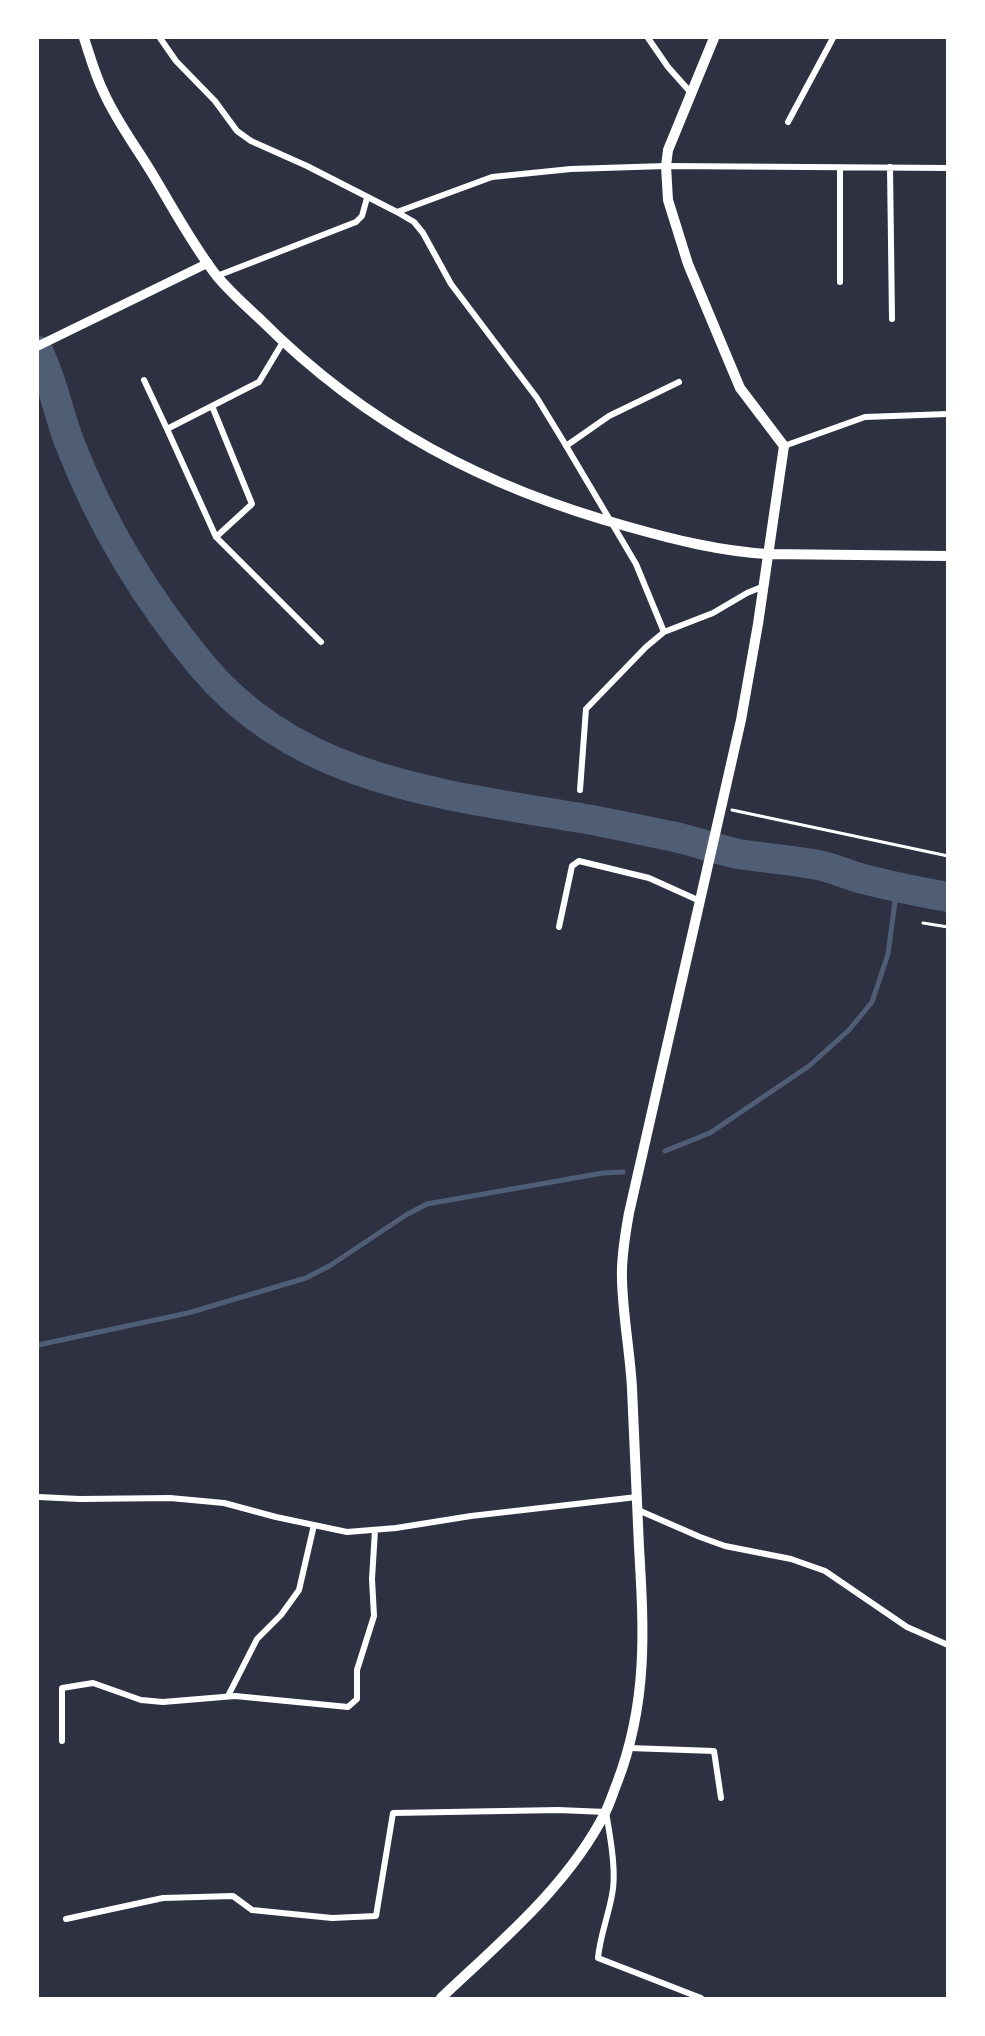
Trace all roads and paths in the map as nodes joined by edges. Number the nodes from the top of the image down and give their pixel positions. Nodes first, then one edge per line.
1 (84, 38) edge
2 (160, 38) edge
3 (648, 38) edge
4 (714, 38) edge
5 (833, 38) edge
6 (692, 94) junction
7 (788, 122) dead end
8 (666, 166) junction
9 (840, 167) junction
10 (890, 167) junction
11 (948, 168) edge
12 (367, 198) junction
13 (397, 212) junction
14 (208, 262) junction
15 (217, 276) junction
16 (840, 282) dead end
17 (892, 319) dead end
18 (283, 342) junction
19 (38, 346) edge
20 (144, 380) dead end
21 (679, 382) dead end
22 (212, 406) junction
23 (948, 414) edge
24 (167, 429) junction
25 (566, 446) junction
26 (784, 446) junction
27 (611, 522) junction
28 (216, 537) junction
29 (767, 554) junction
30 (948, 556) edge
31 (764, 586) junction
32 (664, 632) junction
33 (321, 642) dead end
34 (580, 790) dead end
35 (722, 807) junction
36 (948, 856) edge
37 (701, 901) junction
38 (923, 923) dead end
39 (560, 927) dead end
40 (948, 927) edge
41 (38, 1497) edge
42 (637, 1497) junction
43 (638, 1510) junction
44 (314, 1525) junction
45 (375, 1530) junction
46 (948, 1645) edge
47 (228, 1696) junction
48 (62, 1741) dead end
49 (629, 1748) junction
50 (721, 1797) dead end
51 (606, 1812) junction
52 (66, 1918) dead end
53 (441, 1998) edge
54 (701, 1998) edge

1 - 14 main road
2 - 12 street
3 - 6 street
4 - 6 main road
5 - 7 street
6 - 8 main road
8 - 9 street
8 - 13 street
8 - 26 main road
9 - 10 street
9 - 16 street
10 - 11 street
10 - 17 street
12 - 13 street
12 - 15 street
13 - 25 street
14 - 15 main road
14 - 19 street
15 - 18 main road
18 - 22 street
18 - 27 main road
20 - 24 street
21 - 25 street
22 - 24 street
22 - 28 street
23 - 26 street
24 - 28 street
25 - 27 street
26 - 29 main road
27 - 29 main road
27 - 32 street
28 - 33 street
29 - 30 main road
29 - 31 main road
31 - 32 street
31 - 35 main road
32 - 34 street
35 - 36 path
35 - 37 main road
37 - 39 street
37 - 42 main road
38 - 40 path
41 - 44 street
42 - 43 main road
42 - 45 street
43 - 46 street
43 - 49 main road
44 - 45 street
44 - 47 street
45 - 47 street
47 - 48 street
49 - 50 street
49 - 51 main road
51 - 52 street
51 - 53 main road
51 - 54 street

